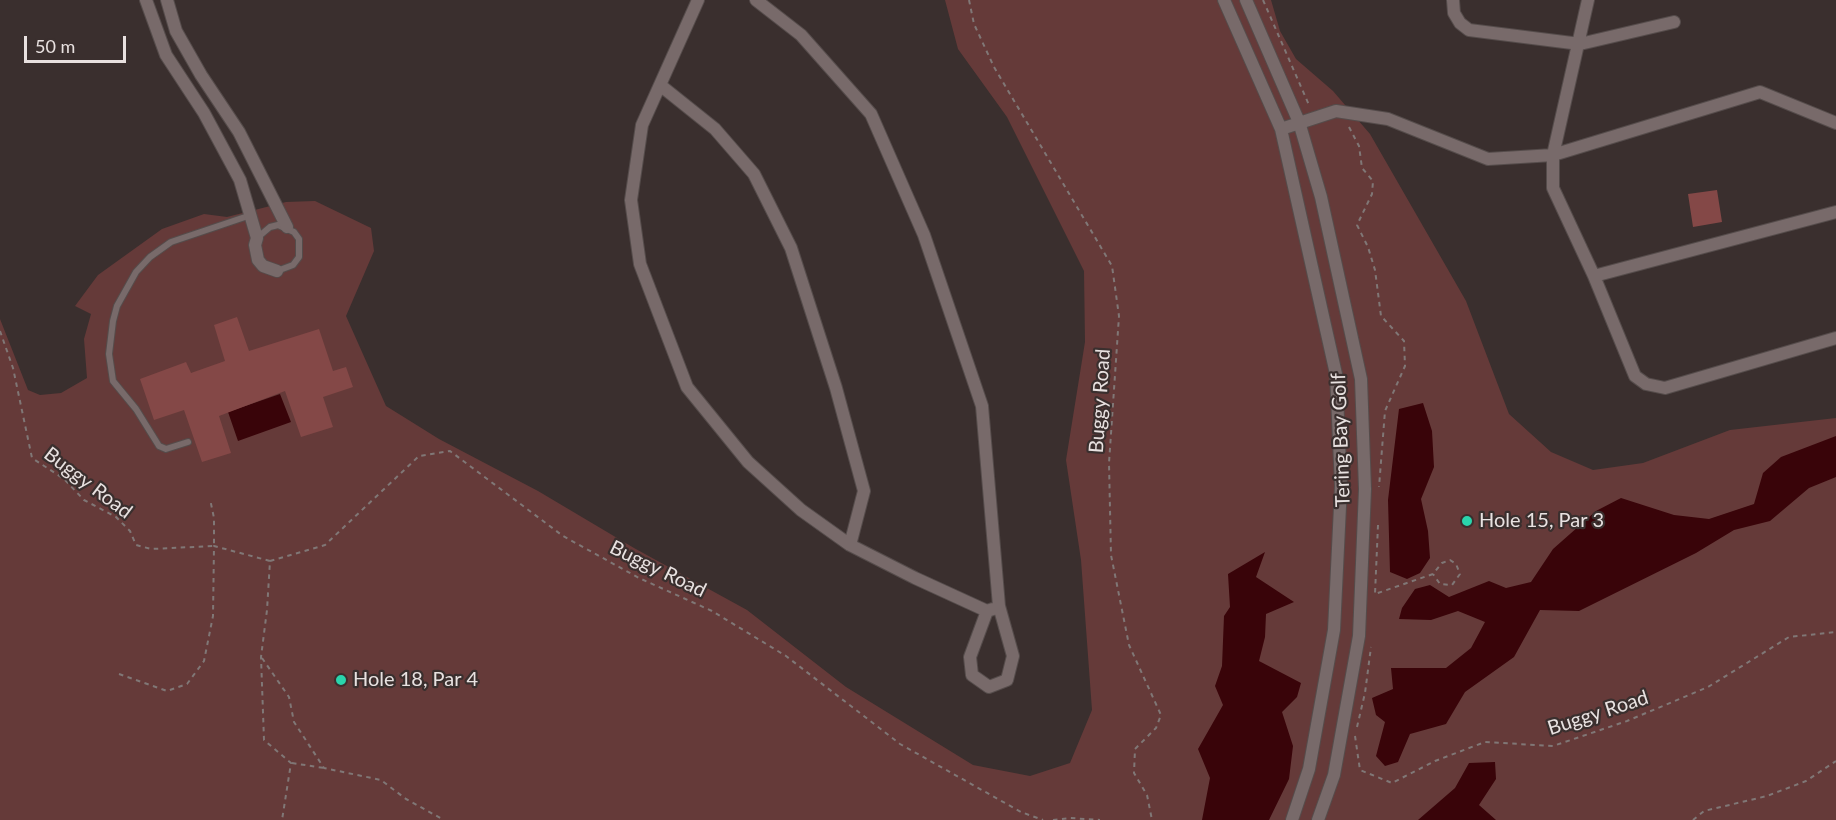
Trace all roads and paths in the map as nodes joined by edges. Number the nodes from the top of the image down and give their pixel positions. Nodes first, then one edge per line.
1 (146, 0) edge
2 (167, 0) edge
3 (698, 0) edge
4 (756, 0) edge
5 (969, 0) edge
6 (1224, 0) edge
7 (1246, 0) edge
8 (1263, 0) edge
9 (1453, 0) edge
10 (1588, 0) edge
11 (1674, 22) dead end
12 (1580, 44) junction
13 (201, 75) junction
14 (186, 84) junction
15 (660, 85) junction
16 (1319, 104) dead end
17 (1343, 112) junction
18 (1299, 122) junction
19 (1836, 123) edge
20 (1281, 129) junction
21 (1553, 155) junction
22 (1836, 212) edge
23 (251, 215) junction
24 (286, 227) junction
25 (257, 238) junction
26 (277, 271) joint
27 (1593, 276) junction
28 (0, 331) edge
29 (1836, 338) edge
30 (188, 442) dead end
31 (1379, 487) dead end
32 (210, 499) dead end
33 (1378, 523) dead end
34 (850, 545) junction
35 (214, 546) junction
36 (270, 561) junction
37 (1433, 574) junction
38 (1375, 594) junction
39 (1374, 604) dead end
40 (993, 608) junction
41 (1836, 632) edge
42 (1371, 641) dead end
43 (261, 657) junction
44 (119, 674) dead end
45 (1836, 761) edge
46 (291, 763) junction
47 (324, 768) junction
48 (282, 820) edge
49 (444, 820) edge
50 (1043, 820) edge
51 (1053, 820) edge
52 (1100, 820) edge
53 (1152, 820) edge
54 (1292, 820) edge
55 (1318, 820) edge
56 (1693, 820) edge

1 - 14 street
2 - 13 street
3 - 15 street
4 - 40 street
5 - 53 path, Buggy Road
6 - 20 street, Tering Bay Golf
7 - 18 street, Tering Bay Golf
8 - 16 path
9 - 12 street
10 - 12 street
11 - 12 street
12 - 21 street
13 - 14 street
13 - 24 street
14 - 23 street
15 - 34 street
15 - 34 street
17 - 18 street
17 - 21 street
17 - 31 path
18 - 20 street
18 - 55 street, Tering Bay Golf
19 - 21 street
20 - 54 street, Tering Bay Golf
21 - 27 street
22 - 27 street
23 - 25 street
23 - 30 lane
24 - 25 lane
24 - 26 lane
25 - 26 street
27 - 29 street
28 - 35 path, Buggy Road
32 - 35 path
33 - 38 path
34 - 40 street
35 - 36 path, Buggy Road
35 - 44 path
36 - 43 path
36 - 50 path, Buggy Road
37 - 37 path
37 - 38 path
38 - 39 path
40 - 40 street
41 - 42 path, Buggy Road
43 - 46 path
43 - 47 path
45 - 56 path
46 - 47 path
46 - 48 path
47 - 49 path
51 - 52 path

